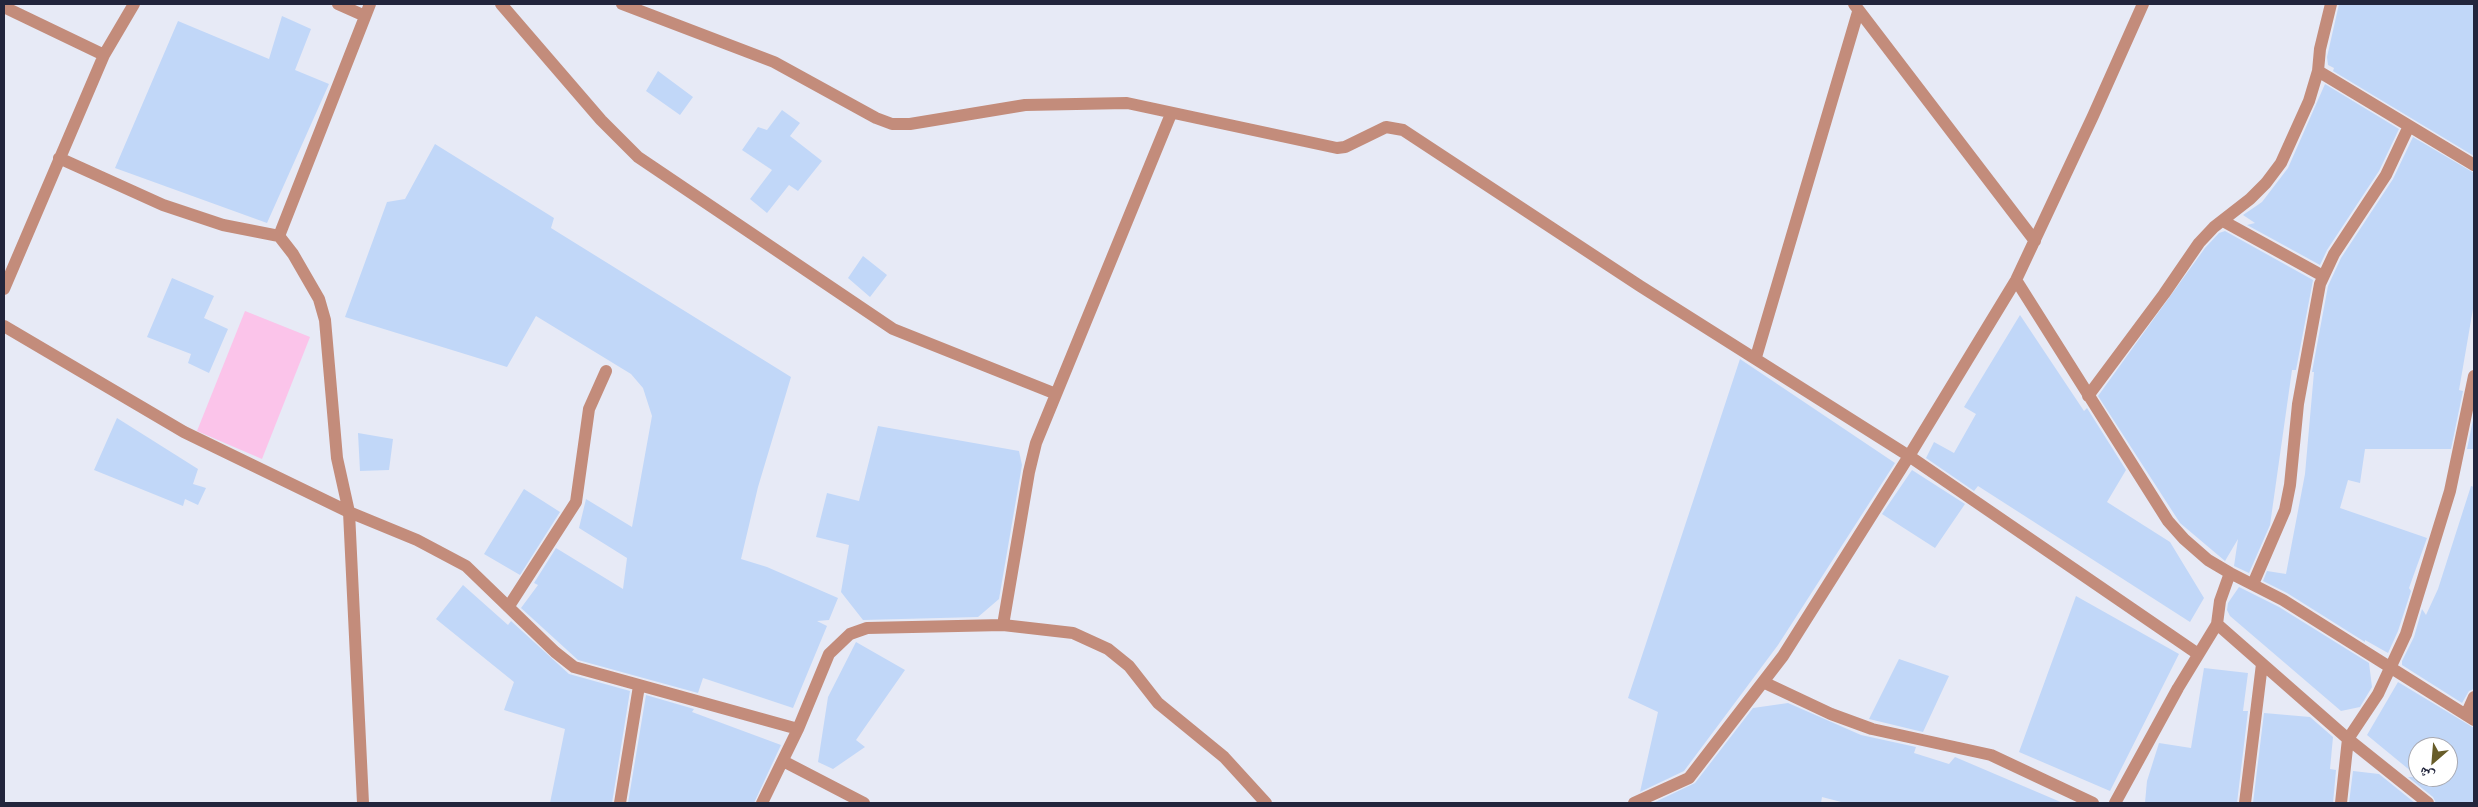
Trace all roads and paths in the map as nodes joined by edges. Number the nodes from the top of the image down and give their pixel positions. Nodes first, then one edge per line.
1 (134, 4) edge
2 (338, 4) edge
3 (370, 4) edge
4 (501, 4) edge
5 (622, 4) edge
6 (2142, 4) edge
7 (2332, 4) edge
8 (4, 7) edge
9 (1856, 8) edge
10 (365, 16) junction
11 (104, 55) junction
12 (2318, 71) junction
13 (1171, 114) junction
14 (2409, 126) junction
15 (59, 158) junction
16 (2474, 165) edge
17 (2223, 221) junction
18 (279, 236) junction
19 (2035, 240) junction
20 (2324, 276) junction
21 (2016, 280) junction
22 (4, 289) edge
23 (4, 326) edge
24 (1756, 357) junction
25 (606, 371) dead end
26 (2474, 376) edge
27 (1056, 394) junction
28 (2088, 396) junction
29 (1910, 456) junction
30 (349, 512) junction
31 (2230, 573) junction
32 (2253, 584) junction
33 (509, 606) junction
34 (2217, 624) junction
35 (1003, 625) junction
36 (2198, 654) junction
37 (2262, 664) junction
38 (2391, 668) junction
39 (1763, 682) junction
40 (639, 686) junction
41 (2474, 697) edge
42 (2470, 717) edge
43 (798, 729) junction
44 (2348, 739) junction
45 (783, 762) junction
46 (363, 803) edge
47 (620, 803) edge
48 (762, 803) edge
49 (864, 803) edge
50 (1266, 803) edge
51 (1634, 803) edge
52 (2093, 803) edge
53 (2115, 803) edge
54 (2245, 803) edge
55 (2341, 803) edge
56 (2428, 803) edge

1 - 11 street
2 - 10 street
3 - 10 street
4 - 27 street
5 - 13 street
6 - 19 street
7 - 12 street
8 - 11 street
9 - 19 street
9 - 24 street
10 - 18 street
11 - 15 street
12 - 14 street
12 - 17 street
13 - 24 street
13 - 27 street
14 - 16 street
14 - 20 street
15 - 18 street
15 - 22 street
17 - 20 street
17 - 28 street
18 - 30 street
19 - 21 street
20 - 32 street
21 - 28 street
21 - 29 street
23 - 30 street
24 - 29 street
25 - 33 street
26 - 38 street
27 - 35 street
28 - 31 street
29 - 36 street
29 - 39 street
30 - 33 street
30 - 46 street
31 - 32 street
31 - 34 street
32 - 38 street
33 - 40 street
34 - 36 street
34 - 37 street
35 - 43 street
35 - 50 street
36 - 53 street
37 - 44 street
37 - 54 street
38 - 42 street
38 - 44 street
39 - 51 street
39 - 52 street
40 - 43 street
40 - 47 street
41 - 42 street
43 - 45 street
44 - 55 street
44 - 56 street
45 - 48 street
45 - 49 street

